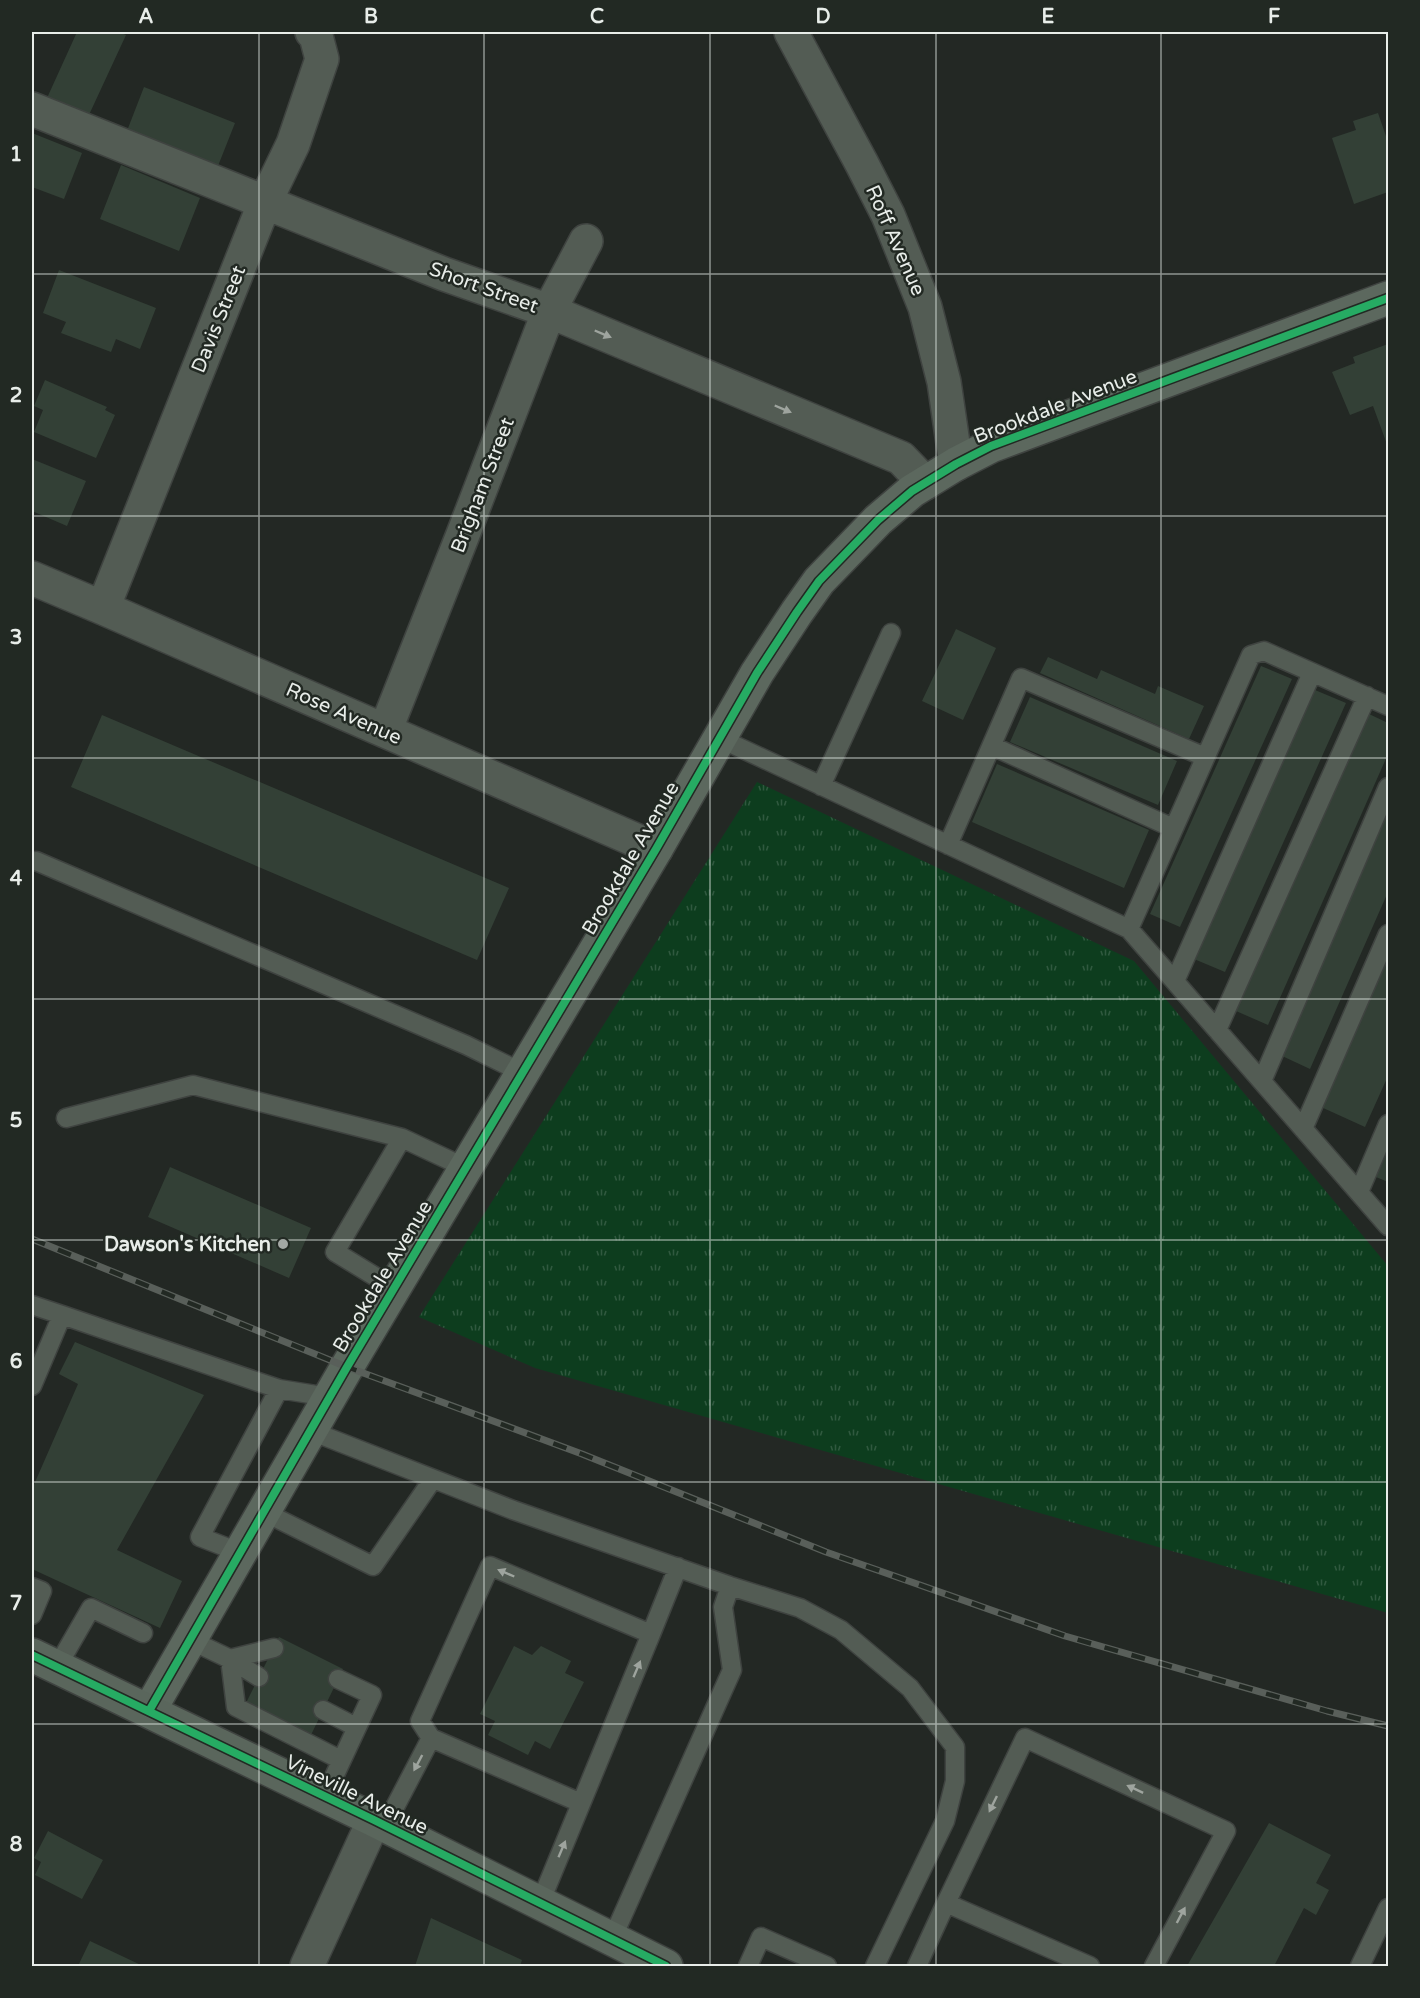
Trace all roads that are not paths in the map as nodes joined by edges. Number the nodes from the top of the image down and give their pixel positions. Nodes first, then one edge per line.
1 (791, 32) edge
2 (314, 33) edge
3 (32, 109) edge
4 (265, 202) junction
5 (586, 241) dead end
6 (1389, 298) edge
7 (549, 311) junction
8 (956, 464) junction
9 (925, 483) junction
10 (36, 584) edge
11 (103, 608) junction
12 (891, 633) dead end
13 (1312, 673) junction
14 (1367, 696) junction
15 (1389, 706) edge
16 (385, 731) junction
17 (719, 738) junction
18 (992, 746) junction
19 (1205, 757) junction
20 (820, 786) junction
21 (1389, 787) edge
22 (1173, 828) junction
23 (948, 845) junction
24 (656, 849) junction
25 (36, 861) dead end
26 (1128, 929) junction
27 (1389, 934) edge
28 (1175, 981) junction
29 (1217, 1030) junction
30 (523, 1072) junction
31 (1262, 1081) junction
32 (66, 1118) dead end
33 (1389, 1124) edge
34 (1304, 1129) junction
35 (402, 1138) junction
36 (466, 1168) junction
37 (1359, 1192) junction
38 (1389, 1226) edge
39 (394, 1288) junction
40 (32, 1305) edge
41 (62, 1315) junction
42 (32, 1386) edge
43 (279, 1389) junction
44 (329, 1397) junction
45 (311, 1431) junction
46 (433, 1479) junction
47 (264, 1512) junction
48 (241, 1553) junction
49 (678, 1566) junction
50 (730, 1586) junction
51 (32, 1587) edge
52 (32, 1615) edge
53 (143, 1633) dead end
54 (651, 1634) junction
55 (190, 1640) junction
56 (274, 1647) dead end
57 (230, 1659) junction
58 (44, 1661) edge
59 (259, 1677) dead end
60 (338, 1680) dead end
61 (323, 1710) dead end
62 (149, 1712) junction
63 (356, 1727) junction
64 (432, 1738) junction
65 (341, 1760) junction
66 (325, 1797) junction
67 (581, 1803) junction
68 (380, 1823) junction
69 (540, 1903) junction
70 (946, 1903) junction
71 (1389, 1908) edge
72 (612, 1939) junction
73 (307, 1966) edge
74 (666, 1966) edge
75 (748, 1966) edge
76 (827, 1966) edge
77 (875, 1966) edge
78 (917, 1966) edge
79 (1090, 1966) edge
80 (1154, 1966) edge
81 (1360, 1966) edge

1 - 8 street, Roff Avenue
2 - 4 street, Davis Street
3 - 4 street, Short Street
4 - 7 street, Short Street
4 - 11 street, Davis Street
5 - 7 street, Brigham Street
6 - 8 street, Brookdale Avenue
7 -> 9 street, Short Street
7 - 16 street, Brigham Street
8 - 9 street, Brookdale Avenue
9 - 17 street, Brookdale Avenue
10 - 11 street, Rose Avenue
11 - 16 street, Rose Avenue
12 - 20 lane
13 - 14 lane
13 - 19 lane
13 - 28 lane
14 - 15 lane
14 - 29 lane
16 - 24 street, Rose Avenue
17 - 20 lane
17 - 24 street, Brookdale Avenue
18 - 19 lane
18 - 22 lane
18 - 23 lane
19 - 22 lane
20 - 23 lane
21 - 31 lane
22 - 26 lane
23 - 26 lane
24 - 30 street, Brookdale Avenue
25 - 30 lane
26 - 28 lane
27 - 34 lane
28 - 29 lane
29 - 31 lane
30 - 36 street, Brookdale Avenue
31 - 34 lane
32 - 35 lane
33 - 37 lane
34 - 37 lane
35 - 36 lane
35 - 39 lane
36 - 39 street, Brookdale Avenue
37 - 38 lane
39 - 44 street, Brookdale Avenue
40 - 41 lane
41 - 42 lane
41 - 43 lane
43 - 44 lane
43 - 48 lane
44 - 45 street, Brookdale Avenue
45 - 46 lane
45 - 47 street, Brookdale Avenue
46 - 47 lane
46 - 49 lane
47 - 48 street, Brookdale Avenue
48 - 55 street, Brookdale Avenue
49 - 50 lane
49 - 54 lane
50 - 72 lane
50 - 77 lane
51 - 52 lane
53 - 58 lane
54 -> 64 lane
67 -> 54 lane
55 - 57 lane
55 - 62 street, Brookdale Avenue
56 - 57 lane
57 - 59 lane
57 - 65 lane
58 - 62 main road, Vineville Avenue
60 - 63 lane
61 - 63 lane
62 - 66 main road, Vineville Avenue
63 - 65 lane
64 - 67 lane
64 -> 68 lane
65 - 66 lane
66 - 68 main road, Vineville Avenue
69 -> 67 lane
68 - 69 main road, Vineville Avenue
68 - 73 street
69 - 72 main road, Vineville Avenue
70 - 78 lane
70 - 79 lane
80 -> 70 lane
71 - 81 lane
72 - 74 main road, Vineville Avenue
75 - 76 lane

